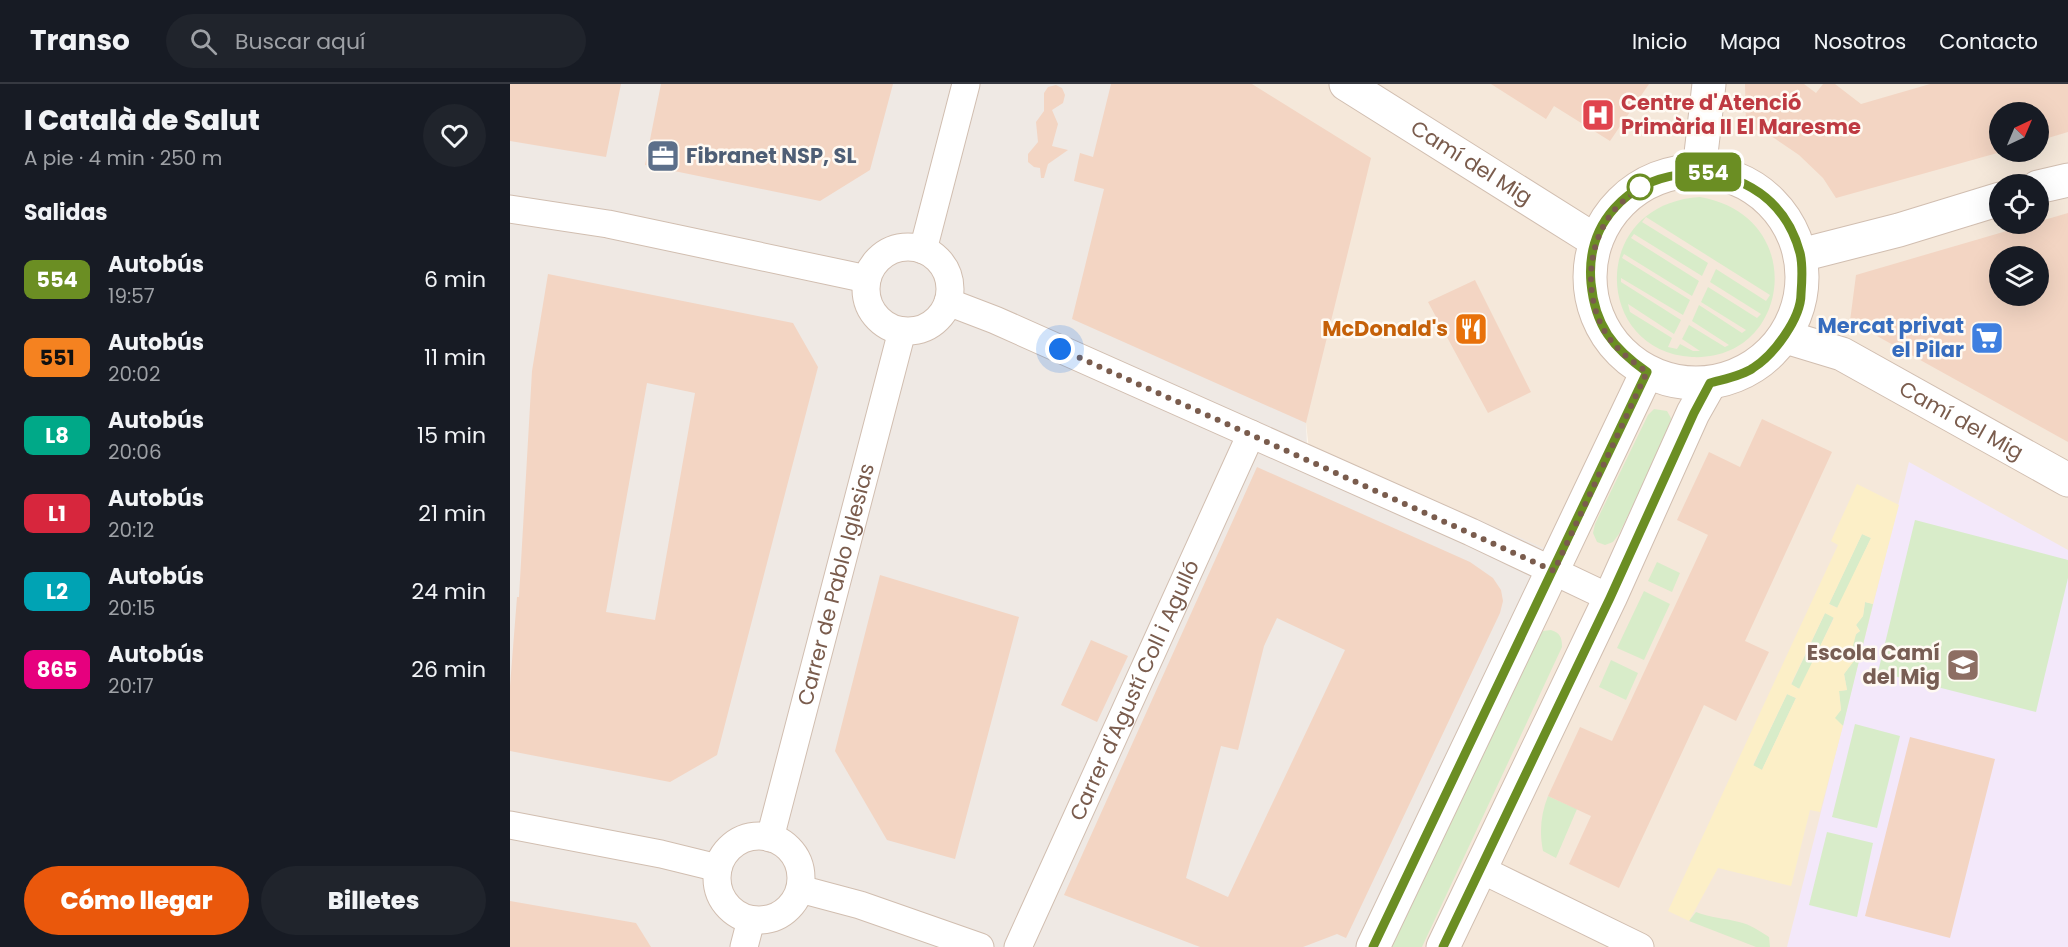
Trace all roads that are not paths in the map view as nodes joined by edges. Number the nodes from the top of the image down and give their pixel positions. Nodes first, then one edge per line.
1 (966, 84) edge
2 (1709, 84) edge
3 (1359, 87) edge
4 (1699, 171) junction
5 (2068, 180) edge
6 (2049, 184) edge
7 (1989, 202) edge
8 (510, 209) edge
9 (1596, 241) junction
10 (923, 250) junction
11 (1801, 255) junction
12 (867, 279) junction
13 (948, 302) junction
14 (902, 331) junction
15 (1786, 337) junction
16 (1647, 372) junction
17 (1710, 383) junction
18 (1251, 434) junction
19 (2068, 480) edge
20 (1559, 574) junction
21 (1610, 598) junction
22 (510, 825) edge
23 (770, 838) junction
24 (718, 868) junction
25 (1480, 869) junction
26 (800, 889) junction
27 (751, 920) junction
28 (744, 947) edge
29 (980, 947) edge
30 (1018, 947) edge
31 (1373, 947) edge
32 (1443, 947) edge
33 (1640, 947) edge

1 - 10 street
2 - 4 street
3 - 9 street, Camí del Mig
4 - 9 street
4 - 11 street
5 - 6 street
7 - 11 street
8 - 12 street
9 - 16 street
10 - 12 street
10 - 13 street
11 - 15 street
12 - 14 street
13 - 14 street
13 - 18 street
14 - 23 street, Carrer de Pablo Iglesias
15 - 17 street
15 - 19 street, Camí del Mig
16 - 17 street
16 - 20 street
17 - 21 street
18 - 20 street
18 - 30 street, Carrer d'Agustí Coll i Agulló
20 - 21 street
20 - 31 street
21 - 25 street
22 - 24 street
23 - 24 street
23 - 26 street
24 - 27 street
25 - 32 street
25 - 33 street
26 - 27 street
26 - 29 street
27 - 28 street

